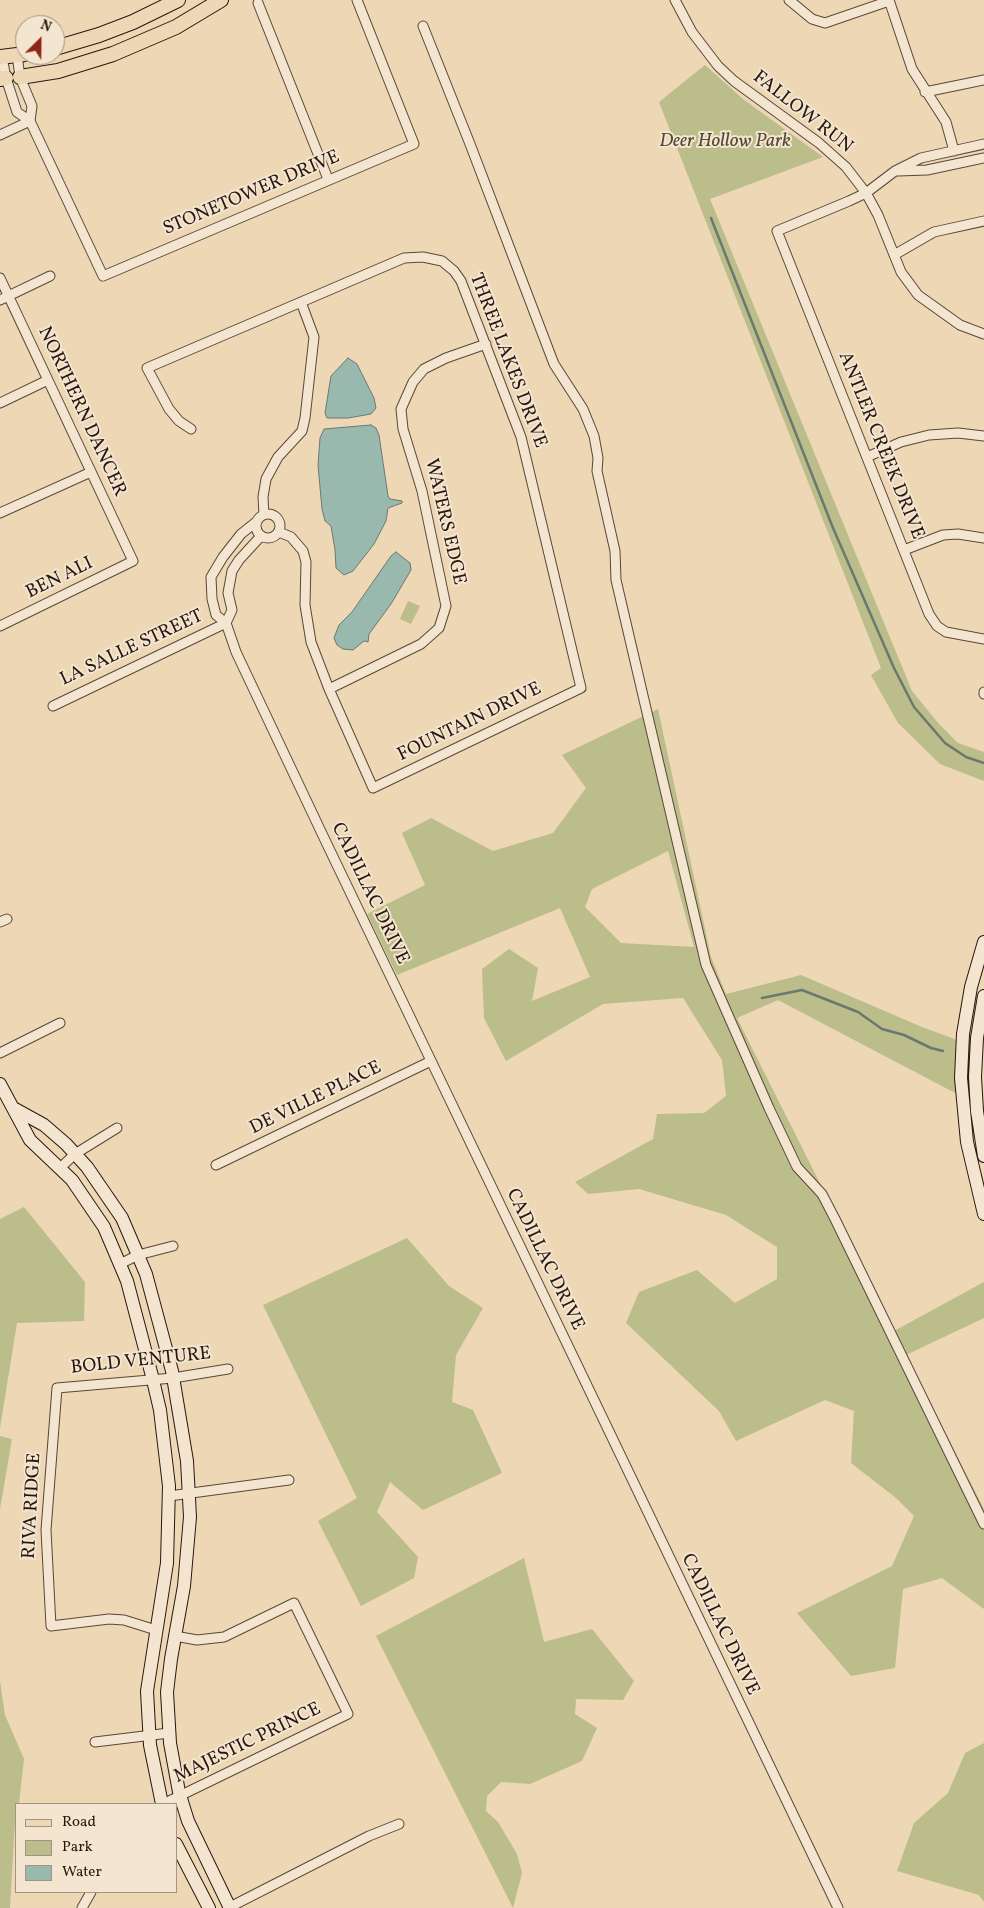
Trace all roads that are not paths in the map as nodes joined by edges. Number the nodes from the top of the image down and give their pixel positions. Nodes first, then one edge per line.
1 (178, 0) edge
2 (221, 0) edge
3 (358, 0) edge
4 (675, 0) edge
5 (789, 0) edge
6 (889, 0) edge
7 (258, 3) dead end
8 (423, 26) dead end
9 (65, 45) edge
10 (15, 55) edge
11 (1, 57) edge
12 (16, 65) edge
13 (9, 78) edge
14 (984, 80) edge
15 (925, 92) junction
16 (30, 121) junction
17 (0, 135) edge
18 (984, 144) edge
19 (954, 151) junction
20 (984, 158) edge
21 (895, 171) junction
22 (328, 179) junction
23 (866, 193) junction
24 (984, 221) edge
25 (894, 255) junction
26 (50, 276) dead end
27 (0, 278) edge
28 (4, 298) edge
29 (301, 302) junction
30 (984, 334) edge
31 (486, 344) junction
32 (48, 380) junction
33 (0, 403) edge
34 (191, 429) dead end
35 (984, 436) edge
36 (867, 457) junction
37 (91, 472) junction
38 (0, 513) edge
39 (264, 515) junction
40 (256, 522) junction
41 (279, 532) junction
42 (262, 536) junction
43 (984, 538) edge
44 (228, 550) junction
45 (904, 550) junction
46 (240, 560) junction
47 (133, 561) joint
48 (228, 590) junction
49 (211, 592) junction
50 (226, 623) junction
51 (0, 626) edge
52 (984, 639) edge
53 (581, 688) joint
54 (329, 689) junction
55 (53, 706) dead end
56 (984, 942) edge
57 (984, 996) edge
58 (60, 1023) dead end
59 (963, 1034) junction
60 (977, 1038) junction
61 (0, 1053) edge
62 (431, 1061) junction
63 (0, 1084) edge
64 (3, 1098) edge
65 (15, 1109) junction
66 (117, 1128) dead end
67 (75, 1154) junction
68 (984, 1156) edge
69 (984, 1161) edge
70 (970, 1163) junction
71 (216, 1165) dead end
72 (60, 1168) junction
73 (980, 1183) edge
74 (984, 1214) edge
75 (173, 1246) dead end
76 (138, 1255) junction
77 (120, 1264) junction
78 (228, 1369) dead end
79 (173, 1378) junction
80 (153, 1379) junction
81 (57, 1388) joint
82 (289, 1480) dead end
83 (189, 1493) junction
84 (169, 1496) junction
85 (984, 1524) edge
86 (156, 1630) junction
87 (175, 1636) junction
88 (169, 1733) junction
89 (148, 1735) junction
90 (95, 1742) dead end
91 (181, 1795) junction
92 (163, 1803) edge
93 (165, 1803) edge
94 (399, 1824) dead end
95 (178, 1848) edge
96 (90, 1893) edge
97 (230, 1907) edge
98 (82, 1908) edge
99 (208, 1908) edge
100 (838, 1908) edge

1 - 9 main road
2 - 13 main road
3 - 22 street, STONETOWER DRIVE
4 - 23 street, FALLOW RUN
5 - 6 street
6 - 15 street
7 - 22 street
8 - 85 street
10 - 11 main road
11 - 13 street
12 - 13 street
13 - 16 street
13 - 16 street
14 - 15 street
15 - 19 street
16 - 17 street
16 - 22 street, STONETOWER DRIVE
18 - 19 street
19 - 21 street
20 - 21 street
21 - 23 street
23 - 25 street, FALLOW RUN
23 - 36 street, ANTLER CREEK DRIVE
24 - 25 street
25 - 30 street, FALLOW RUN
26 - 28 street
27 - 28 street, NORTHERN DANCER
28 - 32 street, NORTHERN DANCER
29 - 31 street, THREE LAKES DRIVE
29 - 34 street, THREE LAKES DRIVE
29 - 39 street
31 - 53 street, THREE LAKES DRIVE
31 - 54 street, WATERS EDGE
32 - 33 street
32 - 37 street, NORTHERN DANCER
35 - 36 street
36 - 45 street, ANTLER CREEK DRIVE
37 - 38 street
37 - 47 street, NORTHERN DANCER
39 - 40 street
39 - 41 street
40 - 42 street
40 - 44 street
41 - 42 street
41 - 54 street
42 - 46 street
43 - 45 street
44 - 46 street
44 - 49 street
45 - 52 street, ANTLER CREEK DRIVE
46 - 48 street
47 - 51 street, BEN ALI
48 - 49 street
48 - 50 street
49 - 50 street, CADILLAC DRIVE
50 - 55 street, LA SALLE STREET
50 - 62 street, CADILLAC DRIVE
53 - 54 street, FOUNTAIN DRIVE
56 - 59 street
57 - 60 street
58 - 61 street
59 - 60 street
59 - 70 street
60 - 68 street
62 - 71 street, DE VILLE PLACE
62 - 100 street, CADILLAC DRIVE
63 - 64 street
64 - 65 street
65 - 67 street
65 - 72 street
66 - 67 street
67 - 72 street
67 - 76 street
69 - 70 street
70 - 73 street
72 - 77 street
73 - 74 street
75 - 76 street
76 - 77 street
76 - 79 street
77 - 80 street
78 - 79 street, BOLD VENTURE
79 - 80 street, BOLD VENTURE
79 - 83 street
80 - 81 street, BOLD VENTURE
80 - 84 street
81 - 86 street, RIVA RIDGE
82 - 83 street
83 - 84 street
83 - 87 street
84 - 86 street
86 - 89 street
87 - 88 street
87 - 91 street, MAJESTIC PRINCE
88 - 89 street
88 - 91 street
89 - 90 street
89 - 92 street
91 - 93 street, MAJESTIC PRINCE
91 - 97 street
94 - 97 street
95 - 99 street
96 - 98 street

